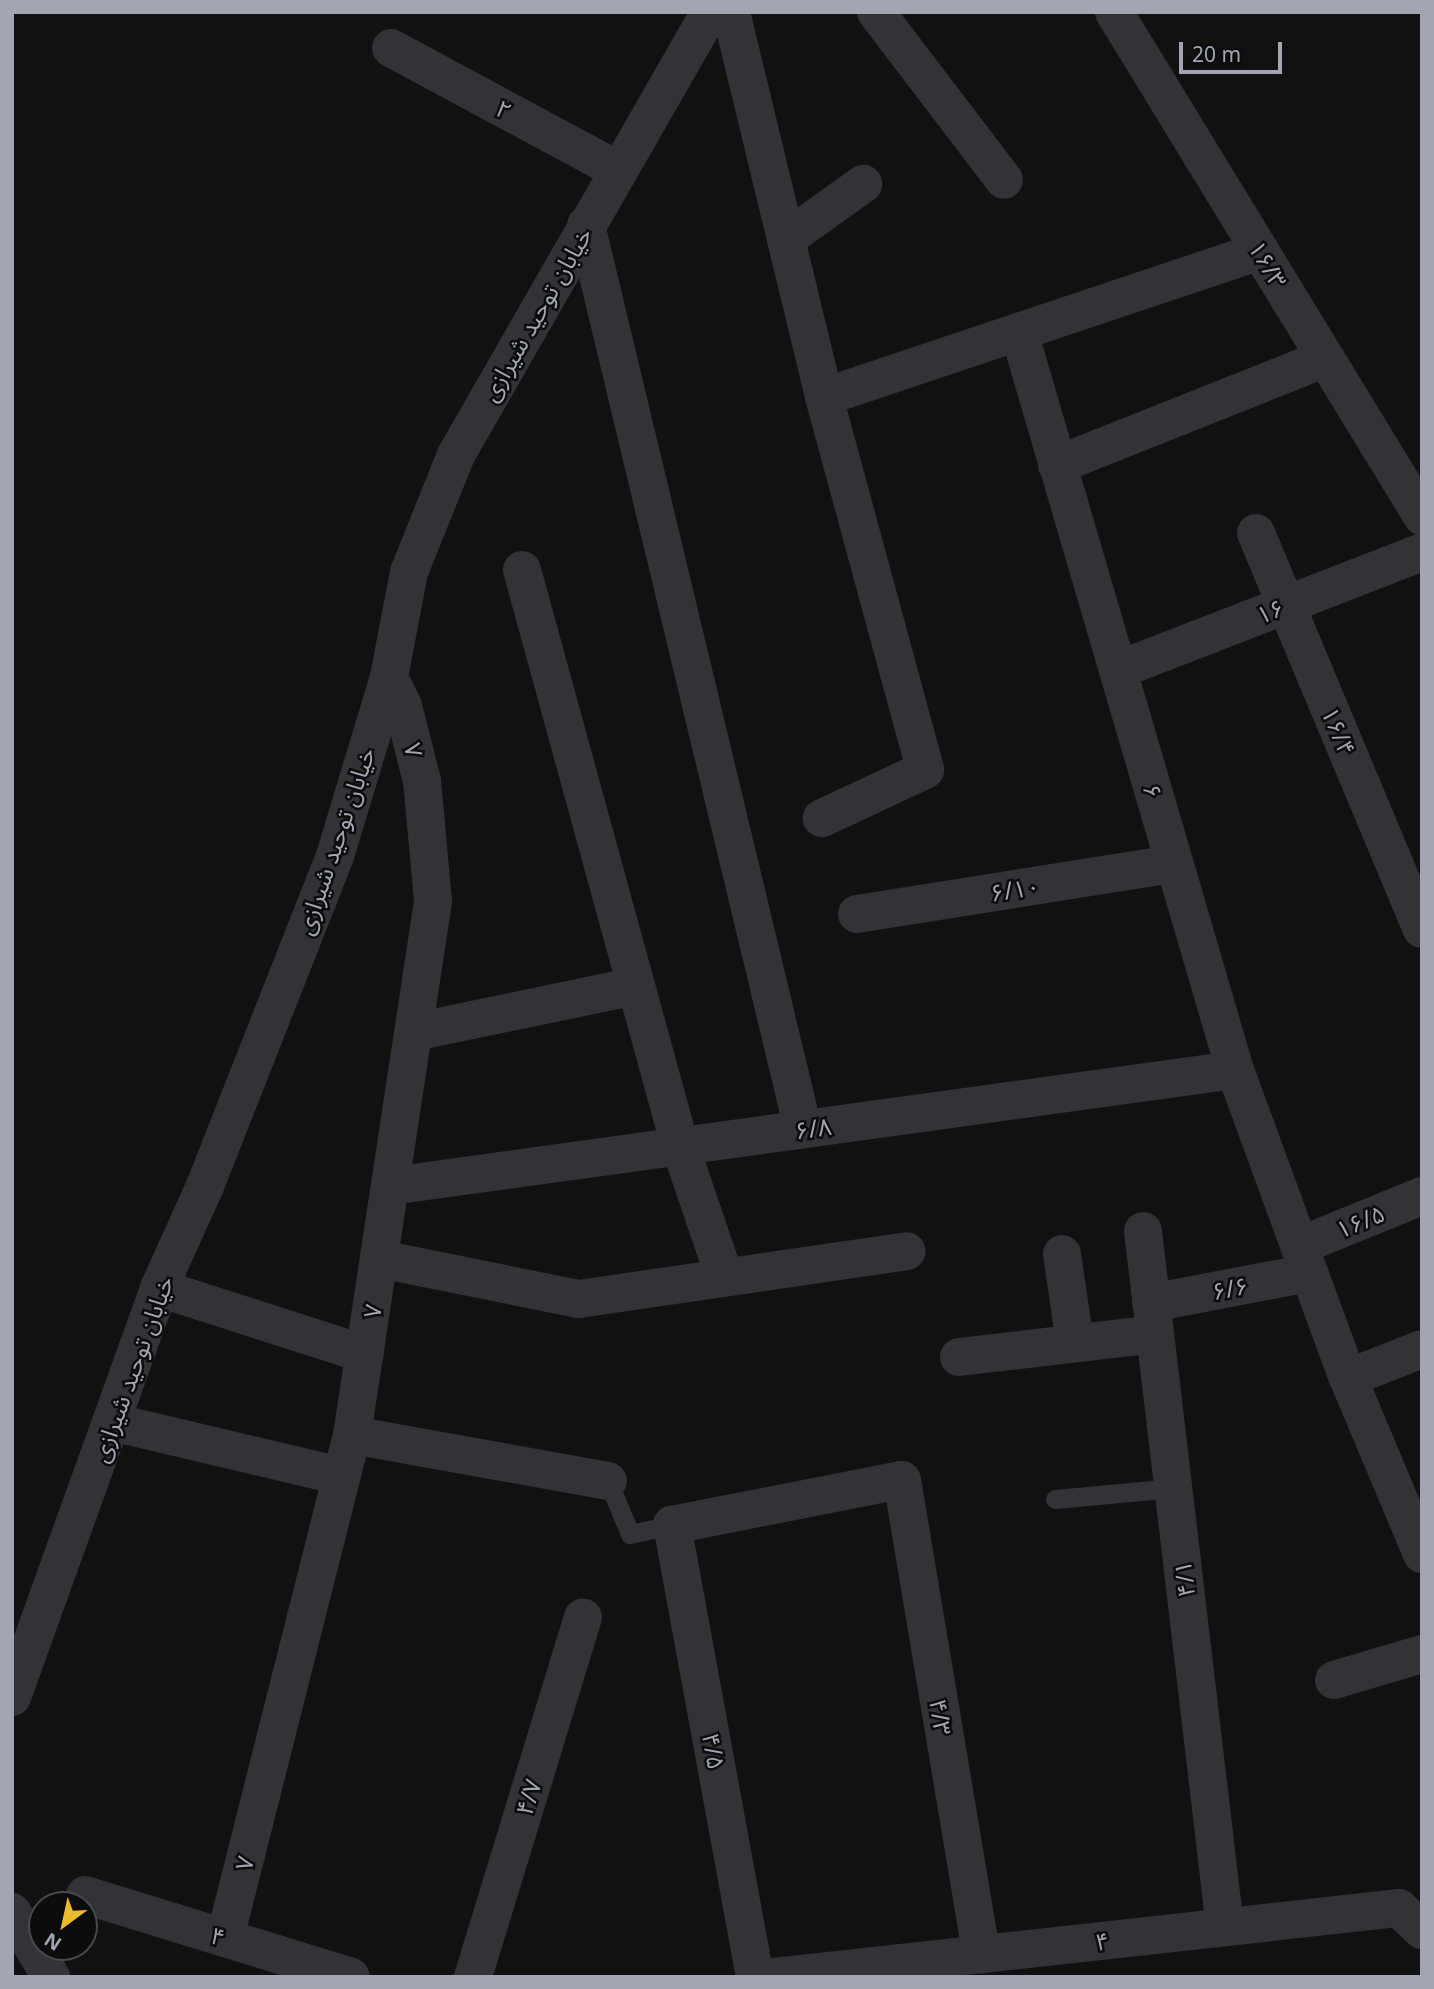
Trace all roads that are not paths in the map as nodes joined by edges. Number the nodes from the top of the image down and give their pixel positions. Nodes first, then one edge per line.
1 (710, 12) edge
2 (731, 12) edge
3 (876, 12) edge
4 (1114, 12) edge
5 (390, 48) dead end
6 (618, 170) junction
7 (1004, 180) dead end
8 (863, 184) dead end
9 (586, 225) junction
10 (786, 239) junction
11 (1260, 251) junction
12 (1018, 332) junction
13 (1326, 358) junction
14 (824, 397) junction
15 (1057, 465) junction
16 (1422, 516) edge
17 (1256, 533) dead end
18 (1422, 552) edge
19 (522, 570) dead end
20 (1286, 605) junction
21 (1118, 670) junction
22 (389, 677) junction
23 (822, 818) dead end
24 (1174, 864) junction
25 (857, 914) dead end
26 (1422, 929) edge
27 (636, 986) junction
28 (414, 1032) junction
29 (1235, 1070) junction
30 (803, 1129) junction
31 (680, 1146) junction
32 (391, 1186) junction
33 (1422, 1196) edge
34 (1143, 1231) dead end
35 (907, 1251) dead end
36 (1062, 1254) dead end
37 (380, 1259) junction
38 (1304, 1259) junction
39 (724, 1278) junction
40 (159, 1288) junction
41 (1153, 1318) junction
42 (1075, 1343) junction
43 (1422, 1349) edge
44 (365, 1354) junction
45 (959, 1357) dead end
46 (1348, 1378) junction
47 (113, 1422) junction
48 (352, 1435) junction
49 (341, 1476) junction
50 (608, 1481) joint
51 (1173, 1489) junction
52 (1055, 1499) dead end
53 (672, 1525) junction
54 (1422, 1554) edge
55 (583, 1617) dead end
56 (1422, 1654) edge
57 (1334, 1680) dead end
58 (12, 1697) edge
59 (98, 1899) edge
60 (12, 1912) edge
61 (1225, 1927) junction
62 (1422, 1930) edge
63 (225, 1938) junction
64 (981, 1954) junction
65 (51, 1977) edge
66 (351, 1977) edge
67 (473, 1977) edge
68 (755, 1977) edge
69 (774, 1977) edge

1 - 6 street, خیابان توحید شیرازی
2 - 10 street
3 - 7 street
4 - 11 street, ۱۶/۳
5 - 6 street, ۲
6 - 9 street, خیابان توحید شیرازی
8 - 10 street
9 - 22 street, خیابان توحید شیرازی
9 - 30 street
10 - 14 street
11 - 12 street
11 - 13 street, ۱۶/۳
12 - 14 street
12 - 15 street, ۶
13 - 15 street
13 - 16 street, ۱۶/۳
14 - 23 street
15 - 21 street, ۶
17 - 20 street, ۱۶/۴
18 - 20 street, ۱۶
19 - 27 street
20 - 21 street, ۱۶
20 - 26 street, ۱۶/۴
21 - 24 street, ۶
22 - 28 street, ۷
22 - 40 street, خیابان توحید شیرازی
24 - 25 street, ۶/۱۰
24 - 29 street, ۶
27 - 28 street
27 - 31 street
28 - 32 street, ۷
29 - 30 street, ۶/۸
29 - 38 street, ۶
30 - 31 street, ۶/۸
31 - 32 street, ۶/۸
31 - 39 street
32 - 37 street, ۷
33 - 38 street, ۱۶/۵
34 - 41 street, ۴/۱
35 - 39 street
36 - 42 street
37 - 39 street
37 - 44 street, ۷
38 - 41 street, ۶/۶
38 - 46 street, ۶
40 - 44 street
40 - 47 street, خیابان توحید شیرازی
41 - 42 street, ۶/۶
41 - 51 street, ۴/۱
42 - 45 street, ۶/۶
43 - 46 street
44 - 48 street, ۷
46 - 54 street, ۶
47 - 49 street
47 - 58 street, خیابان توحید شیرازی
48 - 49 street, ۷
48 - 50 street
49 - 63 street, ۷
50 - 53 lane
51 - 52 lane
51 - 61 street, ۴/۱
53 - 64 street, ۴/۳
53 - 68 street, ۴/۵
55 - 67 street, ۴/۷
56 - 57 street
59 - 63 street, ۴
60 - 65 street
61 - 62 street, ۴
61 - 64 street, ۴
63 - 66 street, ۴
64 - 69 street, ۴

